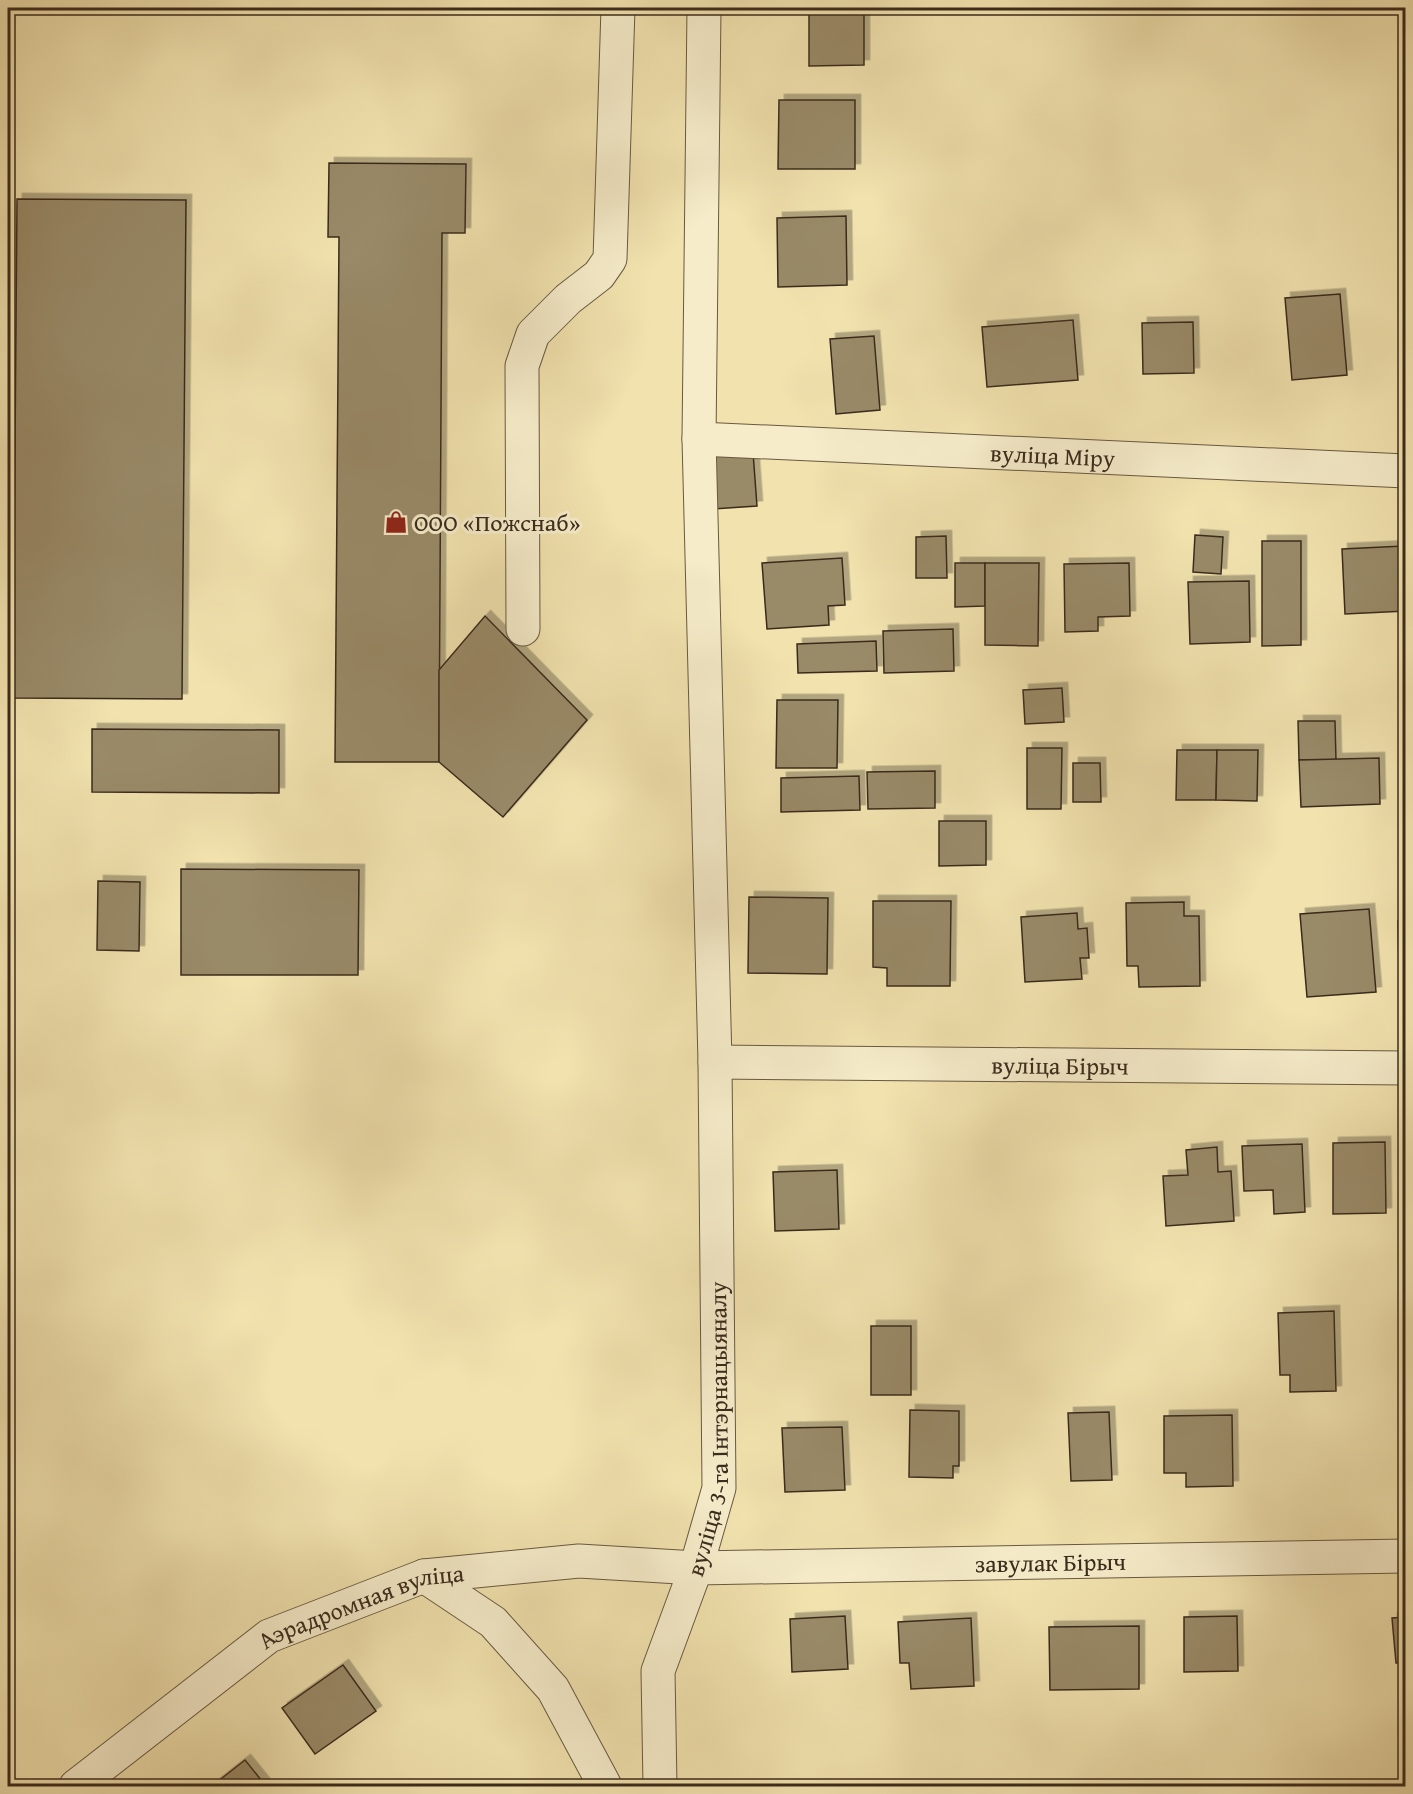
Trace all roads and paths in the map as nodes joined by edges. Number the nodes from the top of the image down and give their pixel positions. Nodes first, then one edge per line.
1 (618, 8) edge
2 (704, 8) edge
3 (699, 439) junction
4 (1406, 471) edge
5 (523, 629) dead end
6 (715, 1062) junction
7 (1406, 1068) edge
8 (1406, 1556) edge
9 (696, 1568) junction
10 (424, 1576) junction
11 (76, 1786) edge
12 (603, 1786) edge
13 (660, 1786) edge

1 - 5 street
2 - 3 street, вуліца 3-га Інтэрнацыяналу
3 - 4 street, вуліца Міру
3 - 6 street, вуліца 3-га Інтэрнацыяналу
6 - 7 street, вуліца Бірыч
6 - 9 street, вуліца 3-га Інтэрнацыяналу
8 - 9 street, завулак Бірыч
9 - 10 street, Аэрадромная вуліца
9 - 13 street, вуліца 3-га Інтэрнацыяналу
10 - 11 street, Аэрадромная вуліца
10 - 12 street

